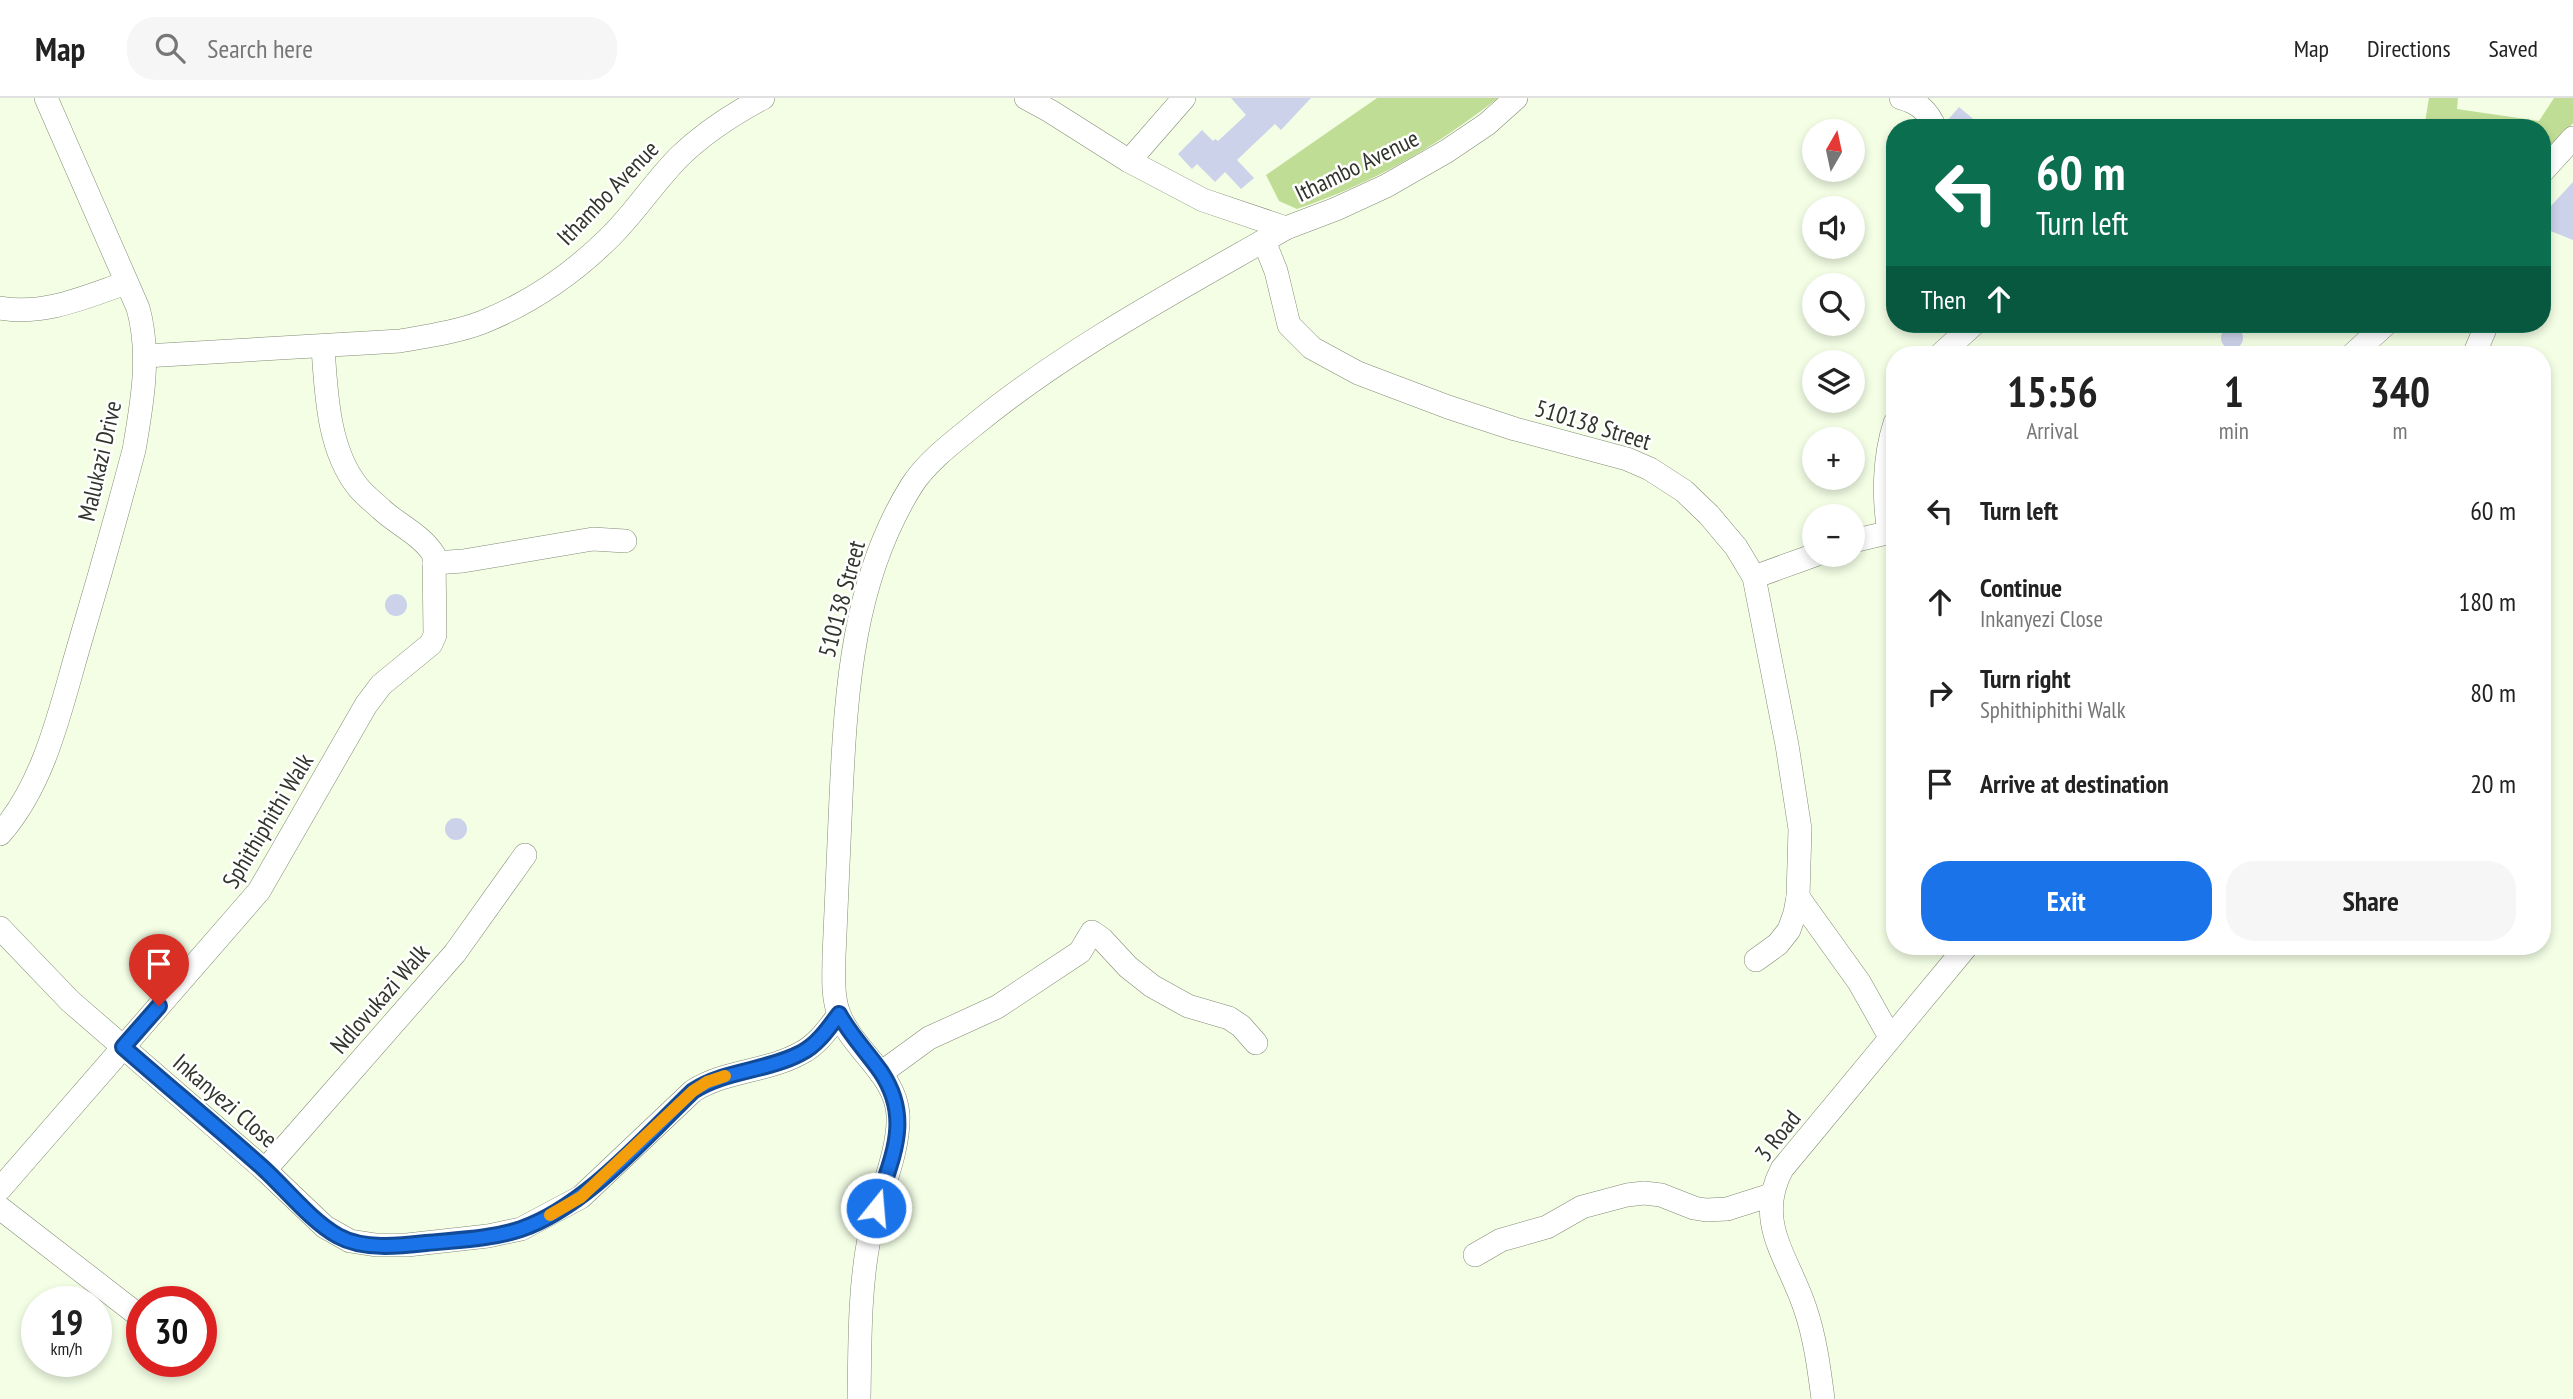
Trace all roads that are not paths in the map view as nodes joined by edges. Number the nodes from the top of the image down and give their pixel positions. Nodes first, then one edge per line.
1 (46, 98) edge
2 (763, 98) edge
3 (1026, 98) edge
4 (1184, 98) edge
5 (1516, 98) edge
6 (1901, 98) edge
7 (1931, 119) edge
8 (2573, 138) edge
9 (1129, 161) junction
10 (2551, 162) edge
11 (1286, 228) junction
12 (1264, 241) junction
13 (126, 283) junction
14 (0, 308) edge
15 (1964, 333) edge
16 (2376, 333) edge
17 (1950, 346) edge
18 (2362, 346) edge
19 (323, 347) junction
20 (145, 356) junction
21 (1886, 470) edge
22 (1886, 511) edge
23 (1886, 533) edge
24 (1865, 538) edge
25 (625, 541) dead end
26 (1802, 560) edge
27 (434, 564) junction
28 (1754, 577) junction
29 (0, 834) edge
30 (525, 855) dead end
31 (1798, 897) junction
32 (0, 928) edge
33 (1959, 955) edge
34 (1756, 960) dead end
35 (839, 1014) junction
36 (1890, 1037) junction
37 (1256, 1043) dead end
38 (123, 1047) junction
39 (881, 1073) junction
40 (265, 1170) junction
41 (0, 1189) edge
42 (1771, 1195) junction
43 (0, 1209) edge
44 (1475, 1255) dead end
45 (126, 1306) edge
46 (859, 1399) edge
47 (1823, 1399) edge

1 - 13 street, Malukazi Drive
2 - 19 street, Ithambo Avenue
3 - 9 street, Ithambo Avenue
4 - 9 street
5 - 11 street, Ithambo Avenue
6 - 7 street
8 - 10 street
9 - 11 street, Ithambo Avenue
11 - 12 street, 510138 Street
12 - 28 street, 510138 Street
12 - 35 street, 510138 Street
13 - 14 street
13 - 20 street, Malukazi Drive
15 - 17 street
16 - 18 street
19 - 20 street, Ithambo Avenue
19 - 27 street
20 - 29 street, Malukazi Drive
21 - 22 street
23 - 24 street
25 - 27 street
26 - 28 street
27 - 38 street, Sphithiphithi Walk
28 - 31 street, 510138 Street
30 - 40 street, Ndlovukazi Walk
31 - 34 street, 510138 Street
31 - 36 street
32 - 38 street, Inkanyezi Close
33 - 36 street, 3 Road
35 - 39 street, 510138 Street
35 - 40 street, Inkanyezi Close
36 - 42 street, 3 Road
37 - 39 street
38 - 40 street, Inkanyezi Close
38 - 41 street, Sphithiphithi Walk
39 - 46 street, 510138 Street
42 - 44 street
42 - 47 street, 3 Road
43 - 45 street

